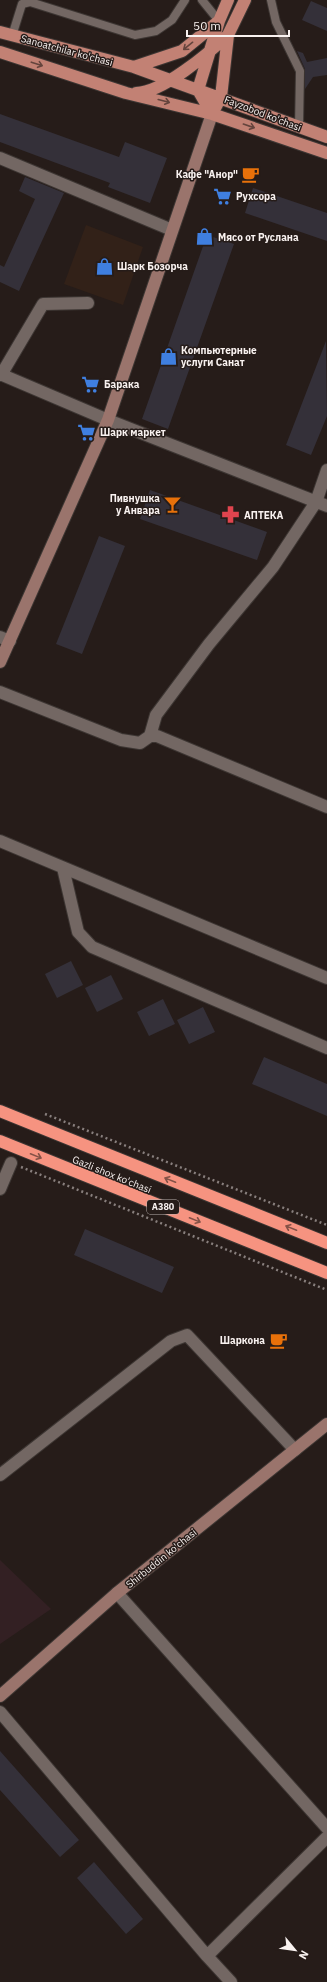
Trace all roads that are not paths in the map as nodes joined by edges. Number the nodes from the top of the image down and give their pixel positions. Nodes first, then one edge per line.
1 (185, 0) edge
2 (202, 0) edge
3 (228, 0) edge
4 (245, 0) edge
5 (271, 0) edge
6 (219, 21) junction
7 (0, 32) edge
8 (228, 35) junction
9 (12, 36) junction
10 (0, 52) edge
11 (208, 54) junction
12 (134, 67) junction
13 (169, 80) junction
14 (198, 90) junction
15 (126, 93) junction
16 (221, 97) junction
17 (212, 114) junction
18 (299, 128) junction
19 (327, 137) edge
20 (327, 153) edge
21 (0, 158) edge
22 (172, 230) junction
23 (88, 303) dead end
24 (1, 374) edge
25 (108, 420) junction
26 (327, 470) edge
27 (322, 504) edge
28 (5, 639) edge
29 (0, 662) edge
30 (0, 692) edge
31 (150, 736) junction
32 (327, 807) edge
33 (0, 841) edge
34 (63, 868) junction
35 (327, 978) edge
36 (327, 1048) edge
37 (0, 1111) edge
38 (0, 1141) edge
39 (11, 1163) road end
40 (0, 1189) edge
41 (327, 1243) edge
42 (327, 1273) edge
43 (327, 1424) edge
44 (295, 1450) junction
45 (0, 1475) edge
46 (117, 1593) junction
47 (0, 1696) edge
48 (0, 1712) edge
49 (327, 1828) edge
50 (327, 1837) edge
51 (207, 1956) junction
52 (231, 1982) edge

1 - 9 lane
2 - 6 lane
3 - 6 main road
4 - 8 main road, Sanoatchilar ko'chasi
5 - 18 lane
6 - 11 main road
6 -> 12 main road
7 - 9 main road, Sanoatchilar ko'chasi
8 - 11 main road, Sanoatchilar ko'chasi
8 - 16 main road, Sanoatchilar ko'chasi
9 - 12 main road, Sanoatchilar ko'chasi
10 -> 15 main road, Sanoatchilar ko'chasi
11 - 13 main road, Sanoatchilar ko'chasi
11 - 14 main road
12 - 13 main road, Sanoatchilar ko'chasi
13 - 14 main road, Sanoatchilar ko'chasi
13 - 15 main road, Sanoatchilar ko'chasi
14 - 16 main road, Fayzobod ko'chasi
14 - 17 main road
15 -> 17 main road, Sanoatchilar ko'chasi
16 - 17 main road, Sanoatchilar ko'chasi
16 - 18 main road, Fayzobod ko'chasi
17 -> 20 main road
17 - 22 street
18 - 19 main road, Fayzobod ko'chasi
21 - 22 street
22 - 25 street
23 - 24 street
24 - 25 street
25 - 27 street
25 - 28 street
26 - 27 street
27 - 31 street
28 - 29 street
30 - 31 street
31 - 32 street
33 - 34 street
34 - 35 street
34 - 36 street
41 -> 37 highway, Gazli shox ko'chasi / A380
38 -> 42 highway, Gazli shox ko'chasi / A380
39 - 40 street
43 - 44 street, Shirbuddin ko'chasi
44 - 45 street
44 - 46 street, Shirbuddin ko'chasi
46 - 47 street, Shirbuddin ko'chasi
46 - 49 street
48 - 51 street
50 - 51 street
51 - 52 street

